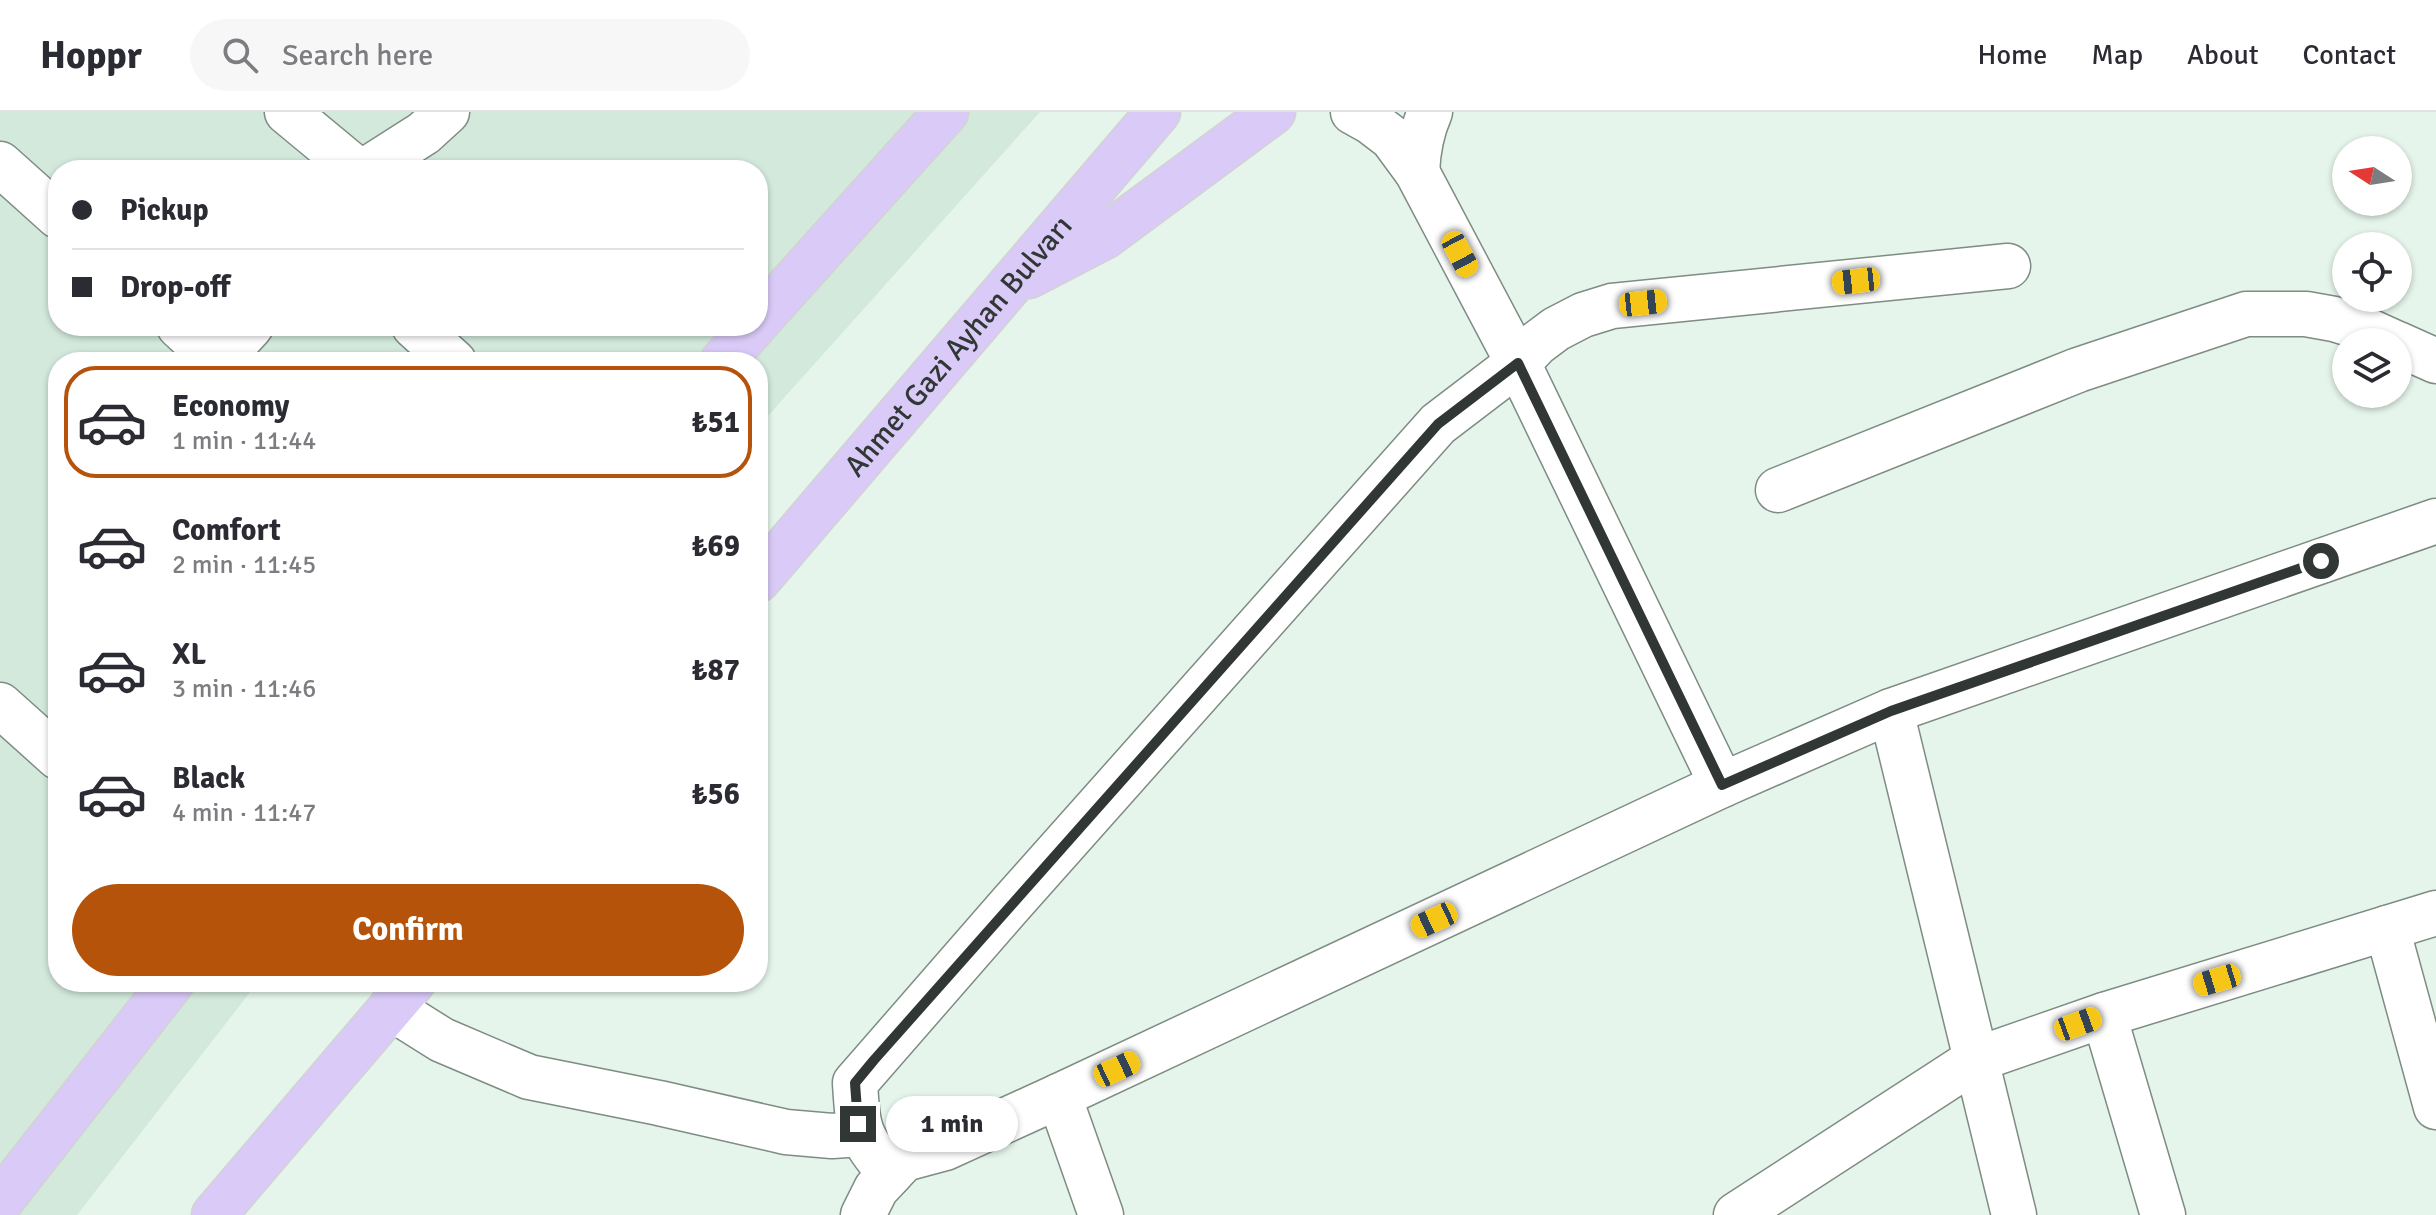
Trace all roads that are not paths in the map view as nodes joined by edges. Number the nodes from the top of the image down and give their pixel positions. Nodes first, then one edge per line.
1 (287, 112) edge
2 (447, 112) edge
3 (946, 112) edge
4 (1158, 112) edge
5 (1273, 112) edge
6 (1353, 112) edge
7 (1430, 112) edge
8 (345, 160) edge
9 (382, 160) edge
10 (0, 164) edge
11 (1417, 172) junction
12 (48, 207) edge
13 (2008, 266) dead end
14 (1009, 286) junction
15 (768, 310) edge
16 (2362, 328) edge
17 (190, 336) edge
18 (242, 336) edge
19 (425, 336) edge
20 (745, 336) edge
21 (2412, 350) edge
22 (207, 352) edge
23 (227, 352) edge
24 (443, 352) edge
25 (731, 352) edge
26 (2436, 361) edge
27 (1518, 363) junction
28 (1778, 490) dead end
29 (2436, 521) edge
30 (768, 568) edge
31 (0, 705) edge
32 (1891, 711) junction
33 (48, 748) edge
34 (1722, 785) junction
35 (2436, 913) edge
36 (2387, 928) junction
37 (164, 992) edge
38 (402, 995) edge
39 (2104, 1015) junction
40 (1975, 1060) junction
41 (1059, 1096) junction
42 (2436, 1107) edge
43 (862, 1134) junction
44 (890, 1174) junction
45 (0, 1202) edge
46 (214, 1215) edge
47 (863, 1215) edge
48 (1101, 1215) edge
49 (1736, 1215) edge
50 (2014, 1215) edge
51 (2163, 1215) edge

1 - 8 street
2 - 9 street
3 - 15 main road
4 - 14 main road, Ahmet Gazi Ayhan Bulvarı
5 - 14 main road
6 - 11 street
7 - 11 street
10 - 12 street
11 - 27 street
13 - 27 street
14 - 30 main road, Ahmet Gazi Ayhan Bulvarı
16 - 28 street
17 - 22 street
18 - 23 street
19 - 24 street
20 - 25 main road
21 - 26 street
27 - 34 street
27 - 43 street
29 - 32 street
31 - 33 street
32 - 34 street
32 - 40 street
34 - 41 street
35 - 36 street
36 - 39 street
36 - 42 street
37 - 45 main road
38 - 43 street
38 - 46 main road
39 - 40 street
39 - 51 street
40 - 49 street
40 - 50 street
41 - 44 street
41 - 48 street
43 - 44 street
44 - 47 street

